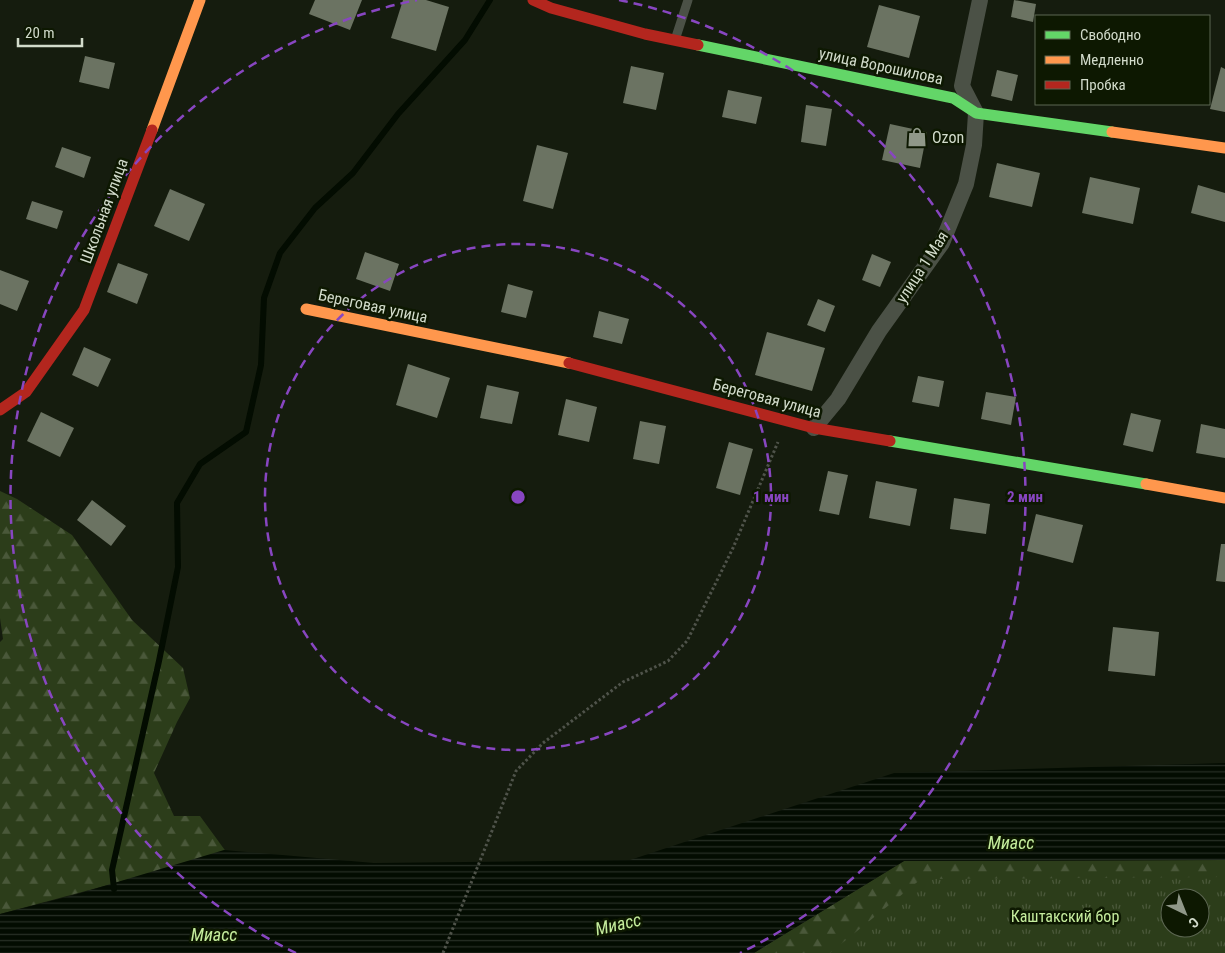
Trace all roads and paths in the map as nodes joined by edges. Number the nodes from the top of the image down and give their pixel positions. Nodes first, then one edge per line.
1 (200, 0) edge
2 (533, 0) edge
3 (688, 0) edge
4 (980, 0) edge
5 (675, 40) junction
6 (976, 112) junction
7 (1225, 148) edge
8 (306, 309) dead end
9 (0, 410) edge
10 (789, 422) junction
11 (814, 428) junction
12 (1225, 498) edge
13 (443, 953) edge

1 - 9 street, Школьная улица
2 - 5 street, улица Ворошилова
3 - 5 lane
4 - 6 street
5 - 6 street, улица Ворошилова
6 - 7 street, улица Ворошилова
6 - 11 street, улица 1 Мая
8 - 10 street, Береговая улица
10 - 11 street, Береговая улица
10 - 13 path
11 - 12 street, Береговая улица

